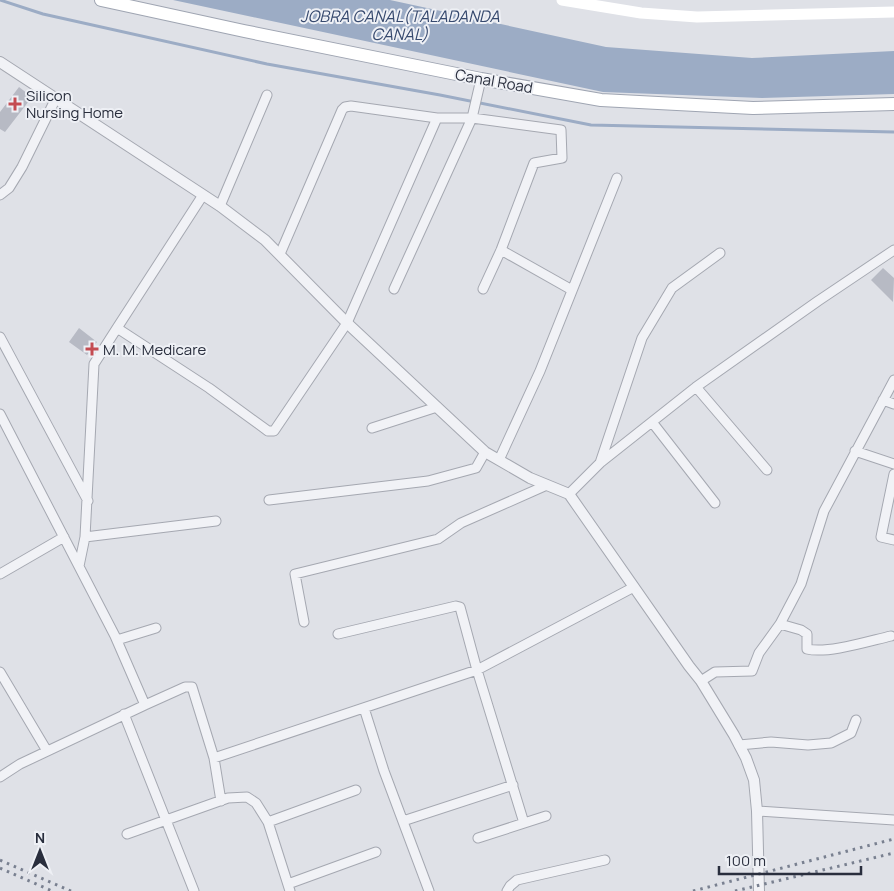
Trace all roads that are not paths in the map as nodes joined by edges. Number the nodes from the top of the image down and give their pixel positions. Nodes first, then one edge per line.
1 (101, 0) edge
2 (562, 0) edge
3 (894, 12) edge
4 (0, 62) edge
5 (481, 79) junction
6 (267, 95) dead end
7 (56, 98) junction
8 (894, 104) edge
9 (438, 118) junction
10 (472, 118) junction
11 (617, 178) dead end
12 (203, 195) junction
13 (0, 196) edge
14 (220, 206) junction
15 (501, 250) junction
16 (894, 250) edge
17 (280, 254) junction
18 (720, 254) dead end
19 (483, 289) dead end
20 (394, 290) dead end
21 (572, 290) junction
22 (347, 323) junction
23 (117, 328) junction
24 (0, 337) edge
25 (894, 380) edge
26 (696, 387) junction
27 (883, 400) junction
28 (894, 404) edge
29 (438, 407) junction
30 (0, 414) edge
31 (652, 422) junction
32 (372, 428) dead end
33 (855, 451) junction
34 (485, 452) junction
35 (499, 460) junction
36 (600, 463) junction
37 (894, 464) edge
38 (767, 470) dead end
39 (894, 474) edge
40 (547, 485) junction
41 (569, 494) junction
42 (270, 500) dead end
43 (88, 501) junction
44 (715, 503) dead end
45 (216, 521) dead end
46 (64, 537) junction
47 (85, 538) junction
48 (894, 540) edge
49 (79, 566) junction
50 (0, 574) edge
51 (634, 587) junction
52 (304, 622) dead end
53 (780, 624) junction
54 (156, 628) dead end
55 (338, 634) dead end
56 (891, 636) dead end
57 (117, 640) junction
58 (477, 670) junction
59 (0, 672) edge
60 (701, 680) junction
61 (145, 705) junction
62 (364, 708) junction
63 (124, 714) junction
64 (856, 720) dead end
65 (739, 745) junction
66 (47, 751) junction
67 (214, 758) junction
68 (0, 777) edge
69 (513, 785) junction
70 (356, 790) dead end
71 (221, 801) junction
72 (757, 811) junction
73 (546, 816) dead end
74 (167, 820) junction
75 (894, 820) edge
76 (403, 821) junction
77 (268, 822) junction
78 (524, 823) junction
79 (126, 834) dead end
80 (478, 838) dead end
81 (376, 852) dead end
82 (606, 860) dead end
83 (289, 887) edge
84 (194, 891) edge
85 (429, 891) edge
86 (508, 891) edge
87 (759, 891) edge

1 - 5 main road, Canal Road
2 - 3 main road
4 - 7 street
5 - 8 main road, Canal Road
5 - 10 street
6 - 14 street
7 - 12 street
7 - 13 street
9 - 10 street
9 - 17 street
9 - 22 street
10 - 15 street
10 - 20 street
11 - 21 street
12 - 14 street
12 - 23 street
14 - 17 street
15 - 19 street
15 - 21 street
16 - 26 street
17 - 22 street
18 - 36 street
21 - 35 street
22 - 23 street
22 - 29 street
23 - 43 street
24 - 43 street
25 - 27 street
26 - 31 street
26 - 38 street
27 - 28 street
27 - 33 street
29 - 32 street
29 - 34 street
30 - 46 street
31 - 36 street
31 - 44 street
33 - 37 street
33 - 53 street
34 - 35 street
34 - 42 street
35 - 40 street
36 - 41 street
39 - 48 street
40 - 41 street
40 - 52 street
41 - 51 street
43 - 47 street
45 - 47 street
46 - 49 street
46 - 50 street
47 - 49 street
49 - 57 street
51 - 58 street
51 - 60 street
53 - 56 street
53 - 60 street
54 - 57 street
55 - 58 street
57 - 61 street
58 - 62 street
58 - 69 street
59 - 66 street
60 - 65 street
61 - 63 street
61 - 67 street
62 - 67 street
62 - 76 street
63 - 66 street
63 - 74 street
64 - 65 street
65 - 72 street
66 - 68 street
67 - 71 street
69 - 76 street
69 - 78 street
70 - 77 street
71 - 74 street
71 - 77 street
72 - 75 street
72 - 87 street
73 - 78 street
74 - 79 street
74 - 84 street
76 - 85 street
77 - 83 street
78 - 80 street
81 - 83 street
82 - 86 street

